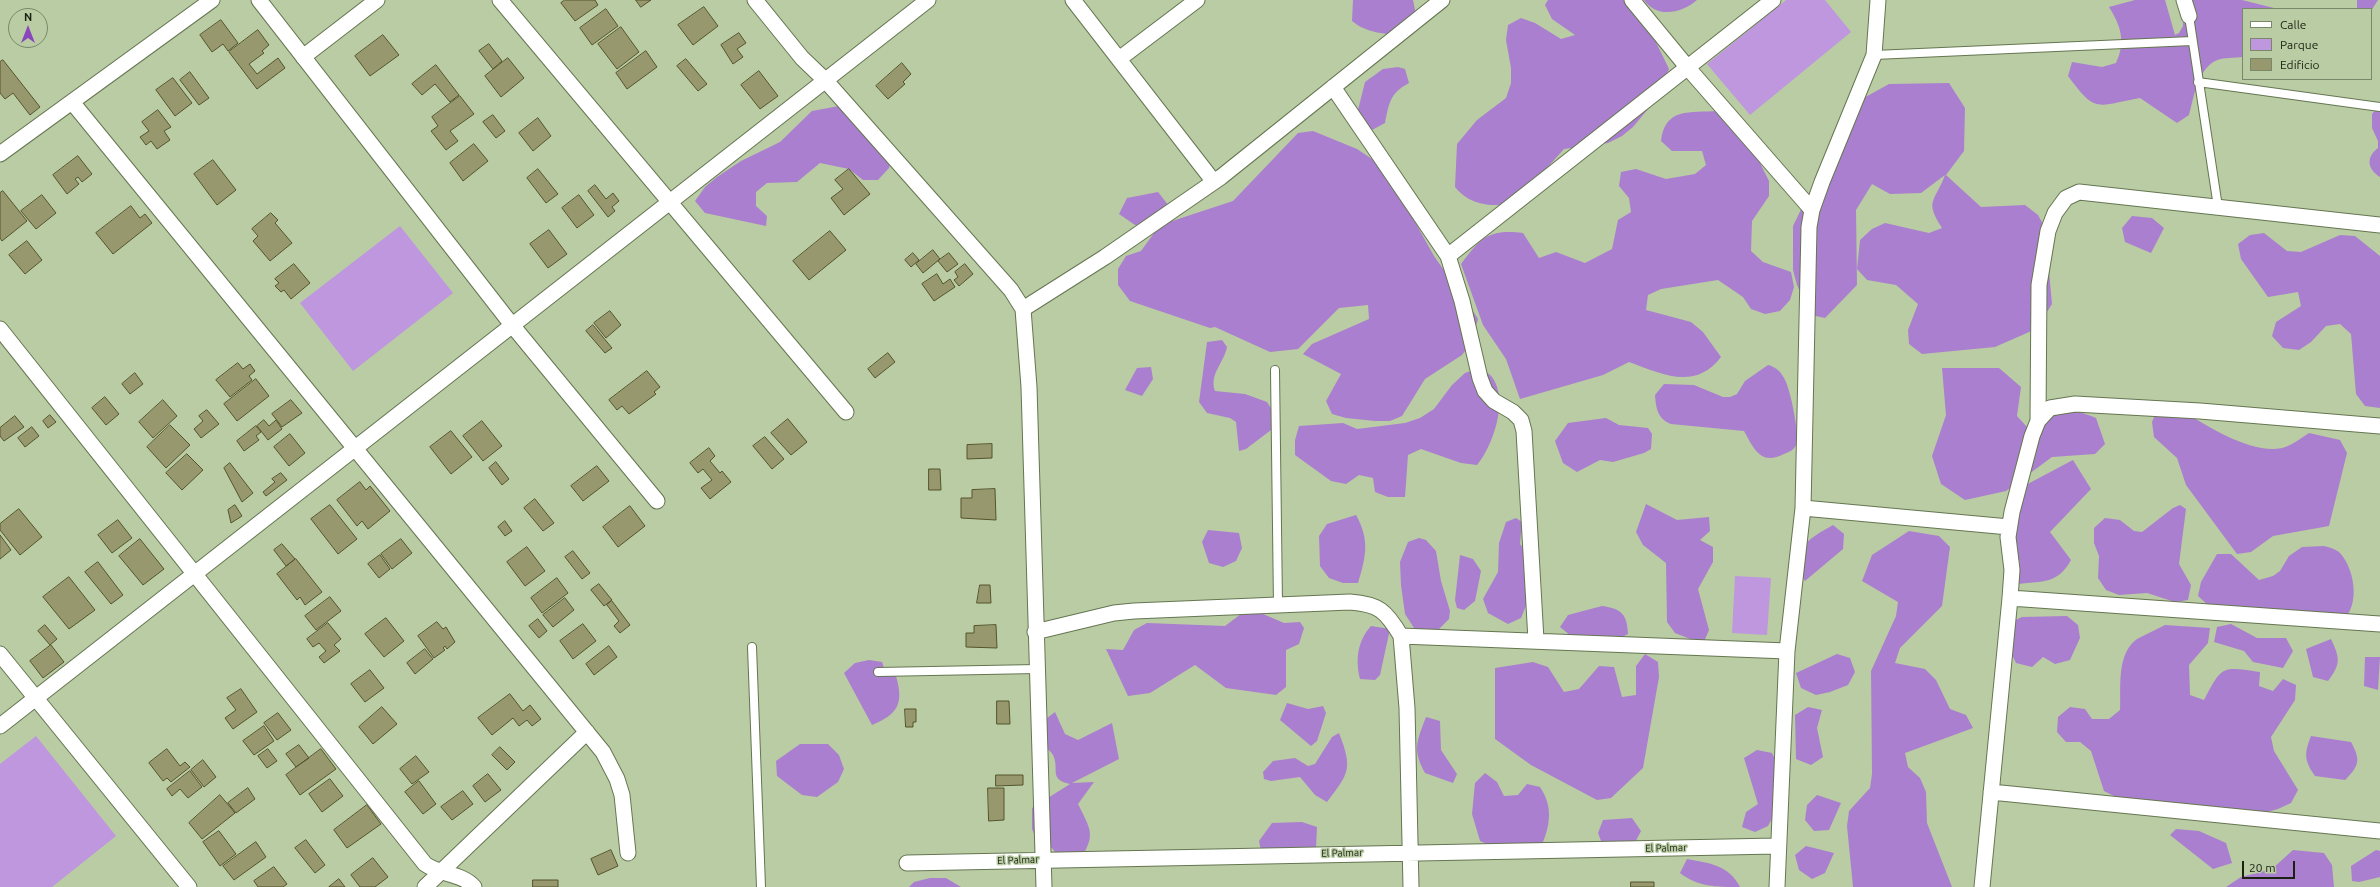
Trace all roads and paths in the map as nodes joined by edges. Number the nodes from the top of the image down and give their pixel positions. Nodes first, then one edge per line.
1 (212, 0) edge
2 (259, 0) edge
3 (377, 0) edge
4 (500, 0) edge
5 (756, 0) edge
6 (928, 0) edge
7 (1073, 0) edge
8 (1197, 0) edge
9 (1442, 0) edge
10 (1632, 0) edge
11 (1774, 0) edge
12 (1878, 0) edge
13 (2184, 0) edge
14 (2188, 16) joint
15 (2192, 41) junction
16 (1874, 55) junction
17 (303, 57) junction
18 (1119, 59) junction
19 (1688, 68) junction
20 (826, 81) junction
21 (2198, 82) junction
22 (1333, 87) junction
23 (72, 102) junction
24 (2380, 107) edge
25 (0, 154) edge
26 (1214, 182) junction
27 (670, 202) junction
28 (2218, 207) junction
29 (1812, 210) junction
30 (2380, 225) edge
31 (1448, 256) junction
32 (1024, 311) junction
33 (512, 325) junction
34 (0, 329) edge
35 (1275, 370) dead end
36 (846, 412) dead end
37 (2038, 421) junction
38 (2380, 426) edge
39 (355, 448) junction
40 (657, 501) dead end
41 (1803, 508) junction
42 (2009, 527) junction
43 (194, 574) junction
44 (2010, 598) junction
45 (1278, 606) junction
46 (2380, 624) edge
47 (1035, 632) junction
48 (1401, 636) junction
49 (1536, 640) junction
50 (752, 647) dead end
51 (1787, 651) junction
52 (0, 654) edge
53 (1036, 669) junction
54 (878, 672) dead end
55 (35, 698) junction
56 (0, 726) edge
57 (587, 732) junction
58 (1991, 792) junction
59 (2380, 831) edge
60 (1777, 846) junction
61 (1410, 852) junction
62 (628, 853) dead end
63 (1042, 859) junction
64 (907, 863) dead end
65 (441, 872) junction
66 (189, 887) edge
67 (425, 887) edge
68 (474, 887) edge
69 (761, 887) edge
70 (1044, 887) edge
71 (1411, 887) edge
72 (1777, 887) edge
73 (1982, 887) edge

1 - 23 street
2 - 17 street
3 - 17 street
4 - 27 street
5 - 20 street
6 - 20 street
7 - 18 street
8 - 18 street
9 - 22 street
10 - 19 street
11 - 19 street
12 - 16 street
13 - 14 street
14 - 15 lane
15 - 16 lane
15 - 21 lane
16 - 29 street
17 - 33 street
18 - 26 street
19 - 29 street
19 - 31 street
20 - 27 street
20 - 32 street
21 - 24 lane
21 - 28 lane
22 - 26 street
22 - 31 street
23 - 25 street
23 - 39 street
26 - 32 street
27 - 33 street
27 - 36 street
28 - 30 street
28 - 37 street
29 - 41 street
31 - 49 street
32 - 47 street
33 - 39 street
33 - 40 street
34 - 43 street
35 - 45 lane
37 - 38 street
37 - 42 street
39 - 43 street
39 - 57 street
41 - 42 street
41 - 51 street
42 - 44 street
43 - 55 street
43 - 65 street
44 - 46 street
44 - 58 street
45 - 47 street
45 - 48 street
47 - 53 street
48 - 49 street
48 - 61 street
49 - 51 street
50 - 69 lane
51 - 60 street
52 - 55 street
53 - 54 lane
53 - 63 street
55 - 56 street
55 - 66 street
57 - 62 street
57 - 65 street
58 - 59 street
58 - 73 street
60 - 61 street, El Palmar
60 - 72 street
61 - 63 street, El Palmar
61 - 71 street
63 - 64 street, El Palmar
63 - 70 street
65 - 67 street
65 - 68 street

